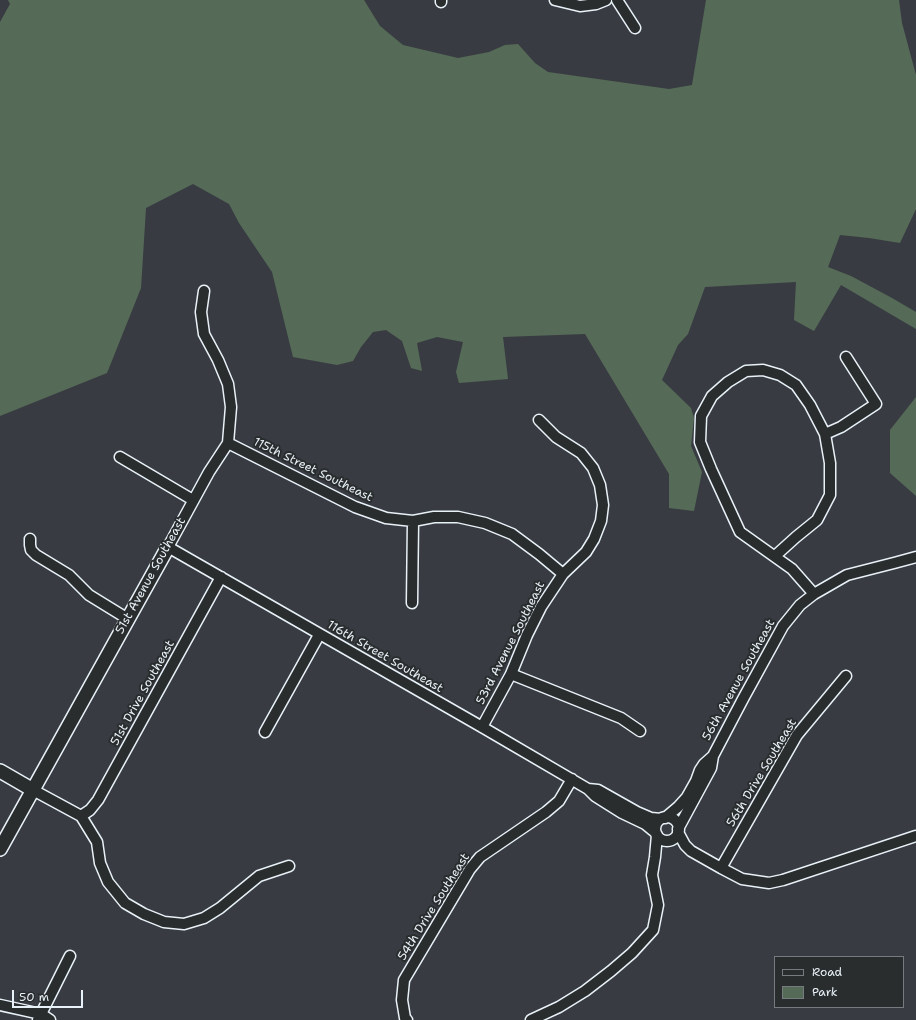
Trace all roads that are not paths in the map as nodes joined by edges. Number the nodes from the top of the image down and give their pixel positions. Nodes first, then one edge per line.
1 (555, 0) edge
2 (606, 0) edge
3 (617, 0) edge
4 (635, 28) dead end
5 (204, 291) dead end
6 (846, 357) dead end
7 (539, 420) dead end
8 (825, 434) junction
9 (228, 443) junction
10 (120, 457) dead end
11 (193, 500) junction
12 (413, 521) junction
13 (30, 539) dead end
14 (168, 547) junction
15 (775, 556) junction
16 (916, 557) edge
17 (562, 574) junction
18 (222, 578) junction
19 (814, 594) junction
20 (412, 604) dead end
21 (128, 619) junction
22 (320, 634) junction
23 (510, 674) junction
24 (846, 676) dead end
25 (482, 727) junction
26 (640, 731) dead end
27 (265, 732) dead end
28 (713, 756) junction
29 (0, 771) edge
30 (572, 779) junction
31 (588, 789) junction
32 (32, 790) junction
33 (81, 816) junction
34 (663, 818) junction
35 (678, 830) junction
36 (656, 834) junction
37 (916, 836) edge
38 (670, 841) junction
39 (0, 849) edge
40 (691, 851) junction
41 (656, 857) junction
42 (289, 866) dead end
43 (721, 868) junction
44 (70, 956) dead end
45 (0, 1005) edge
46 (39, 1017) edge
47 (406, 1019) edge
48 (50, 1020) edge
49 (531, 1020) edge

1 - 2 street
3 - 4 street
5 - 9 street, 51st Avenue Southeast
6 - 8 street
7 - 17 street, 53rd Avenue Southeast
8 - 15 street
8 - 15 street
9 - 11 street, 51st Avenue Southeast
9 - 12 street, 115th Street Southeast
10 - 11 street
11 - 14 street, 51st Avenue Southeast
12 - 17 street, 115th Street Southeast
12 - 20 street
13 - 21 street
14 - 18 street, 116th Street Southeast
14 - 21 street, 51st Avenue Southeast
15 - 19 street
16 - 19 street, 56th Avenue Southeast
17 - 23 street, 53rd Avenue Southeast
18 - 22 street, 116th Street Southeast
18 - 33 street, 51st Drive Southeast
19 - 28 street, 56th Avenue Southeast
21 - 32 street, 51st Avenue Southeast
22 - 25 street, 116th Street Southeast
22 - 27 street
23 - 25 street, 53rd Avenue Southeast
23 - 26 street
24 - 43 street, 56th Drive Southeast
25 - 30 street, 116th Street Southeast
28 - 34 street, 56th Avenue Southeast
28 - 35 street, 56th Avenue Southeast
29 - 32 street
30 - 31 street, 116th Street Southeast
30 - 47 street, 54th Drive Southeast
31 - 34 street, 116th Street Southeast
31 - 36 street, 116th Street Southeast
32 - 33 street
32 - 39 street, 51st Avenue Southeast
33 - 42 street
34 - 35 street
34 - 36 street
35 - 38 street
35 - 40 street
36 - 38 street
36 - 41 street
37 - 43 street
38 - 40 street
38 - 41 street
40 - 43 street
41 - 49 street
44 - 46 street
45 - 46 street
46 - 48 street

